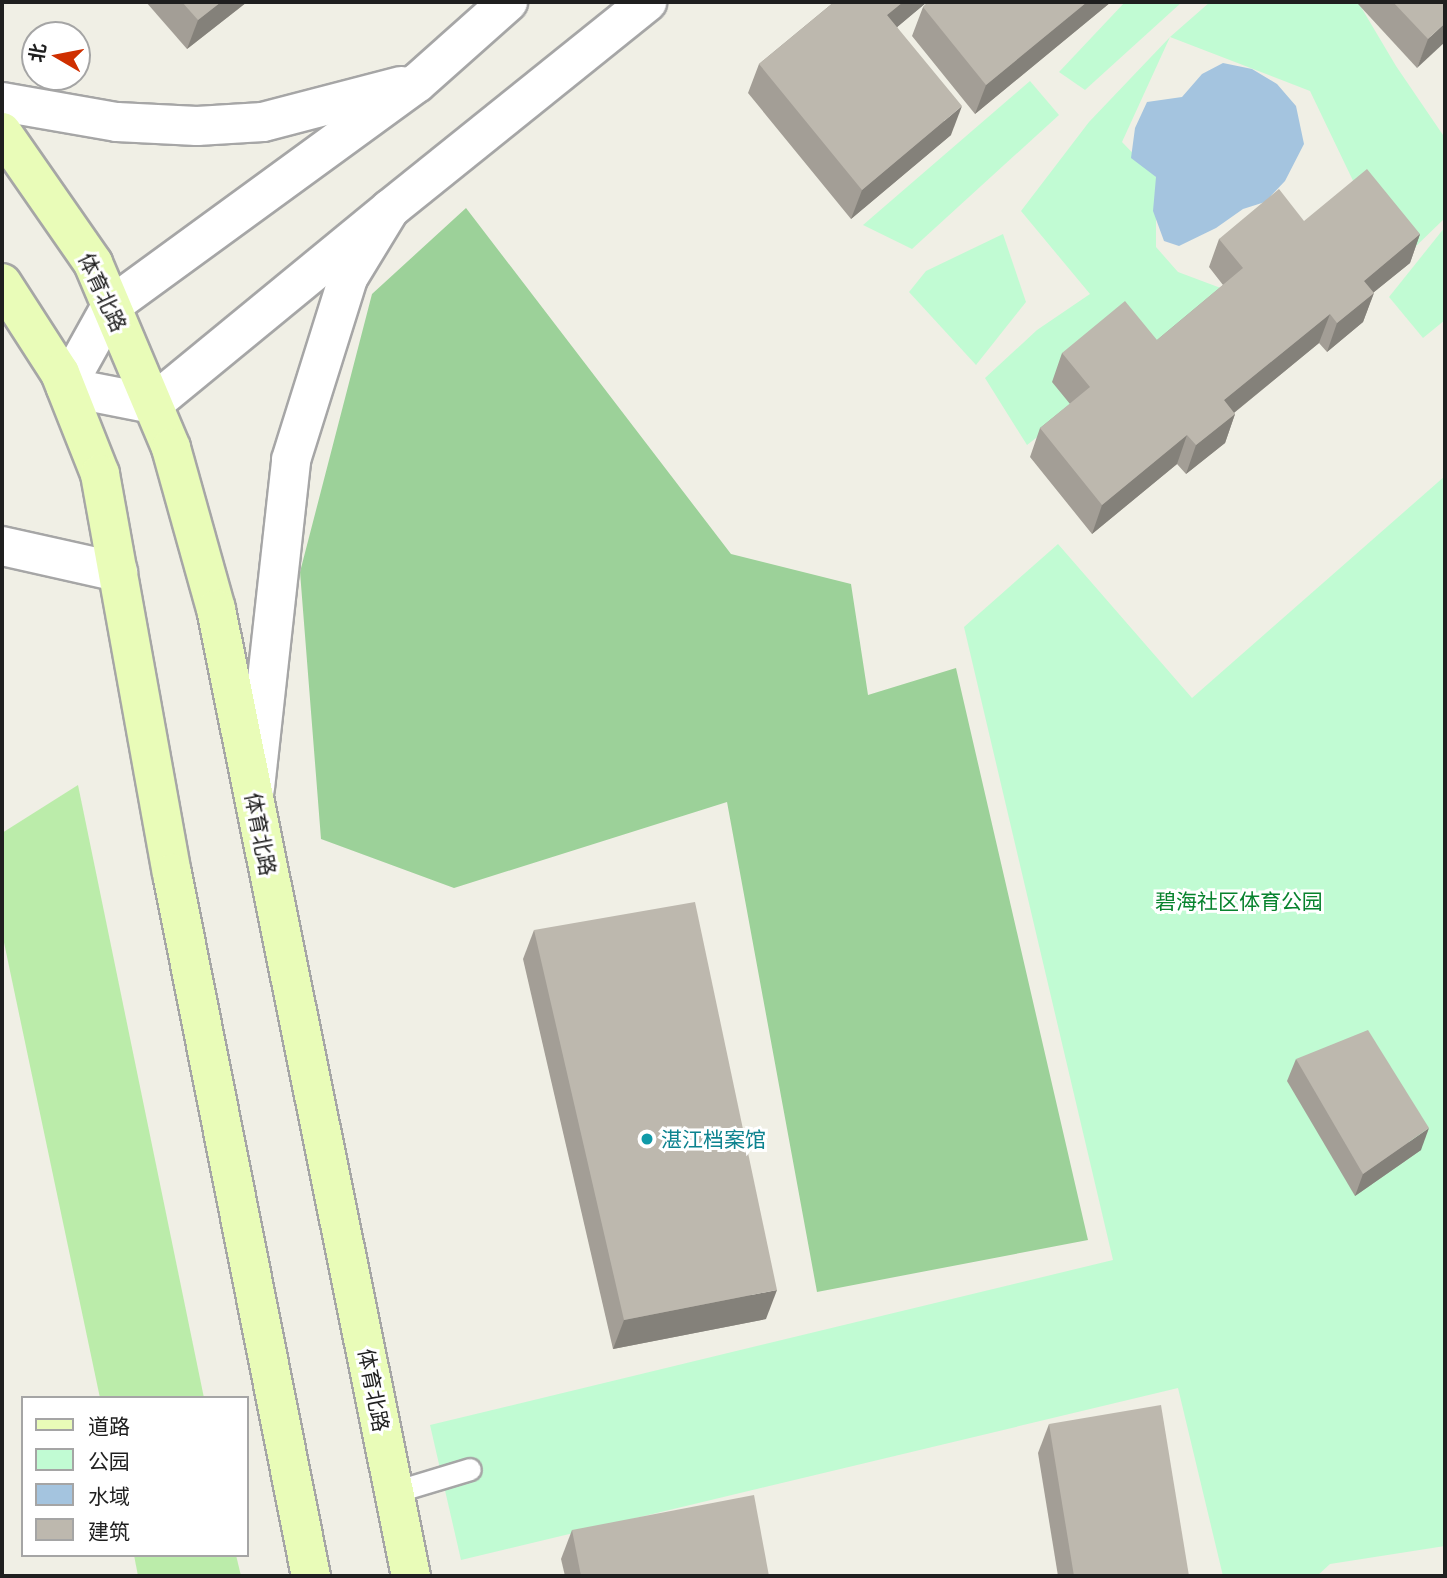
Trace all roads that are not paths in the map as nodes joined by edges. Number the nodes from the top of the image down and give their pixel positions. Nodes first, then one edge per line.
1 (508, 2) edge
2 (633, 6) edge
3 (417, 83) junction
4 (2, 102) edge
5 (2, 132) edge
6 (390, 209) junction
7 (2, 282) edge
8 (111, 306) junction
9 (66, 387) junction
10 (153, 404) junction
11 (2, 546) edge
12 (118, 572) junction
13 (254, 800) junction
14 (470, 1469) dead end
15 (394, 1492) junction
16 (311, 1576) edge
17 (411, 1576) edge

1 - 3 street
2 - 6 street
3 - 4 street
3 - 8 street
5 - 8 main road, 体育北路
6 - 10 street
6 - 13 street
7 - 9 main road
8 - 9 street
8 - 10 main road, 体育北路
9 - 10 street
9 - 12 main road
10 - 13 main road, 体育北路
11 - 12 street
12 - 16 main road
13 - 15 main road, 体育北路
14 - 15 lane
15 - 17 main road, 体育北路

